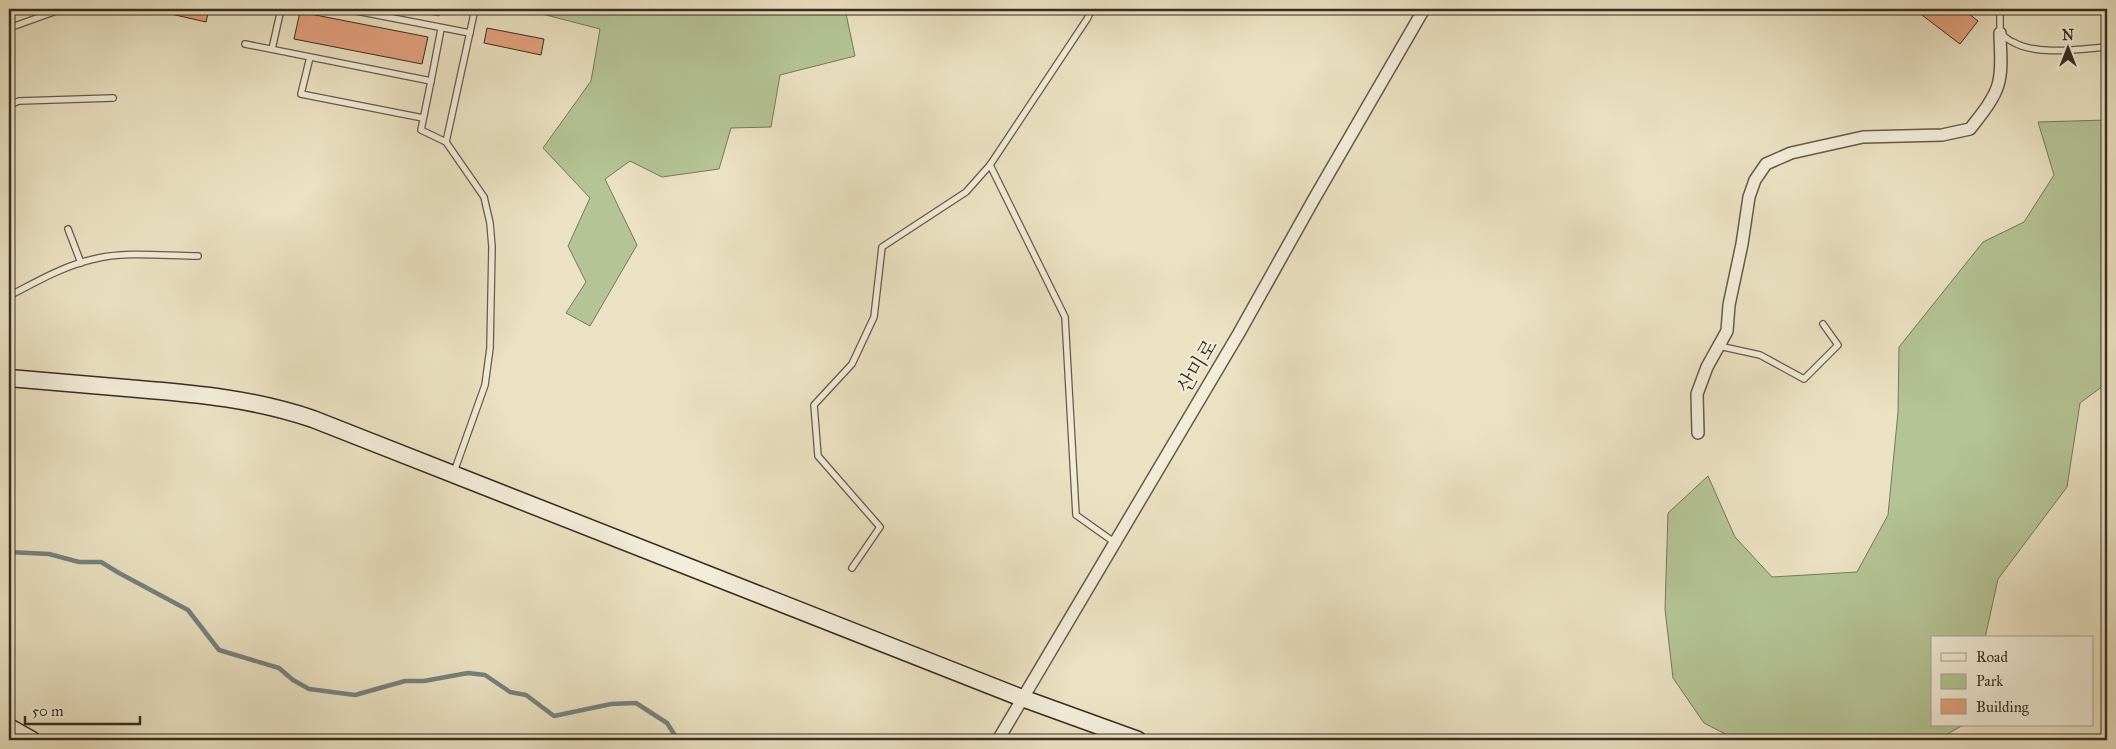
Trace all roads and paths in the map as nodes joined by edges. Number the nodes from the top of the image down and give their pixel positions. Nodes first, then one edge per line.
1 (62, 9) edge
2 (281, 9) edge
3 (346, 9) edge
4 (475, 9) edge
5 (1092, 9) edge
6 (1424, 9) edge
7 (2000, 9) edge
8 (9, 28) edge
9 (441, 28) junction
10 (470, 33) junction
11 (2000, 33) junction
12 (245, 44) dead end
13 (2107, 47) edge
14 (272, 49) junction
15 (310, 57) junction
16 (431, 81) junction
17 (113, 98) dead end
18 (9, 105) edge
19 (423, 118) junction
20 (446, 142) junction
21 (990, 165) junction
22 (68, 229) dead end
23 (198, 256) dead end
24 (81, 263) junction
25 (9, 296) edge
26 (1823, 324) dead end
27 (1719, 346) junction
28 (9, 378) edge
29 (1698, 433) dead end
30 (453, 474) junction
31 (1114, 542) junction
32 (852, 568) dead end
33 (1022, 698) junction
34 (9, 727) edge
35 (32, 740) edge
36 (998, 740) edge
37 (1138, 740) edge

1 - 8 lane
2 - 14 lane
3 - 9 lane
4 - 10 lane
5 - 21 lane
6 - 31 street, 산미로
7 - 11 lane
9 - 10 lane
9 - 16 lane
10 - 20 lane
11 - 13 lane
11 - 27 street
12 - 14 lane
14 - 15 lane
15 - 16 lane
15 - 19 lane
16 - 19 lane
17 - 18 lane
19 - 20 lane
20 - 30 lane
21 - 31 lane
21 - 32 lane
22 - 24 lane
23 - 24 lane
24 - 25 lane
26 - 27 lane
27 - 29 street
28 - 30 street
30 - 33 street
31 - 33 street, 산미로
33 - 36 street, 산미로
33 - 37 street
34 - 35 street

